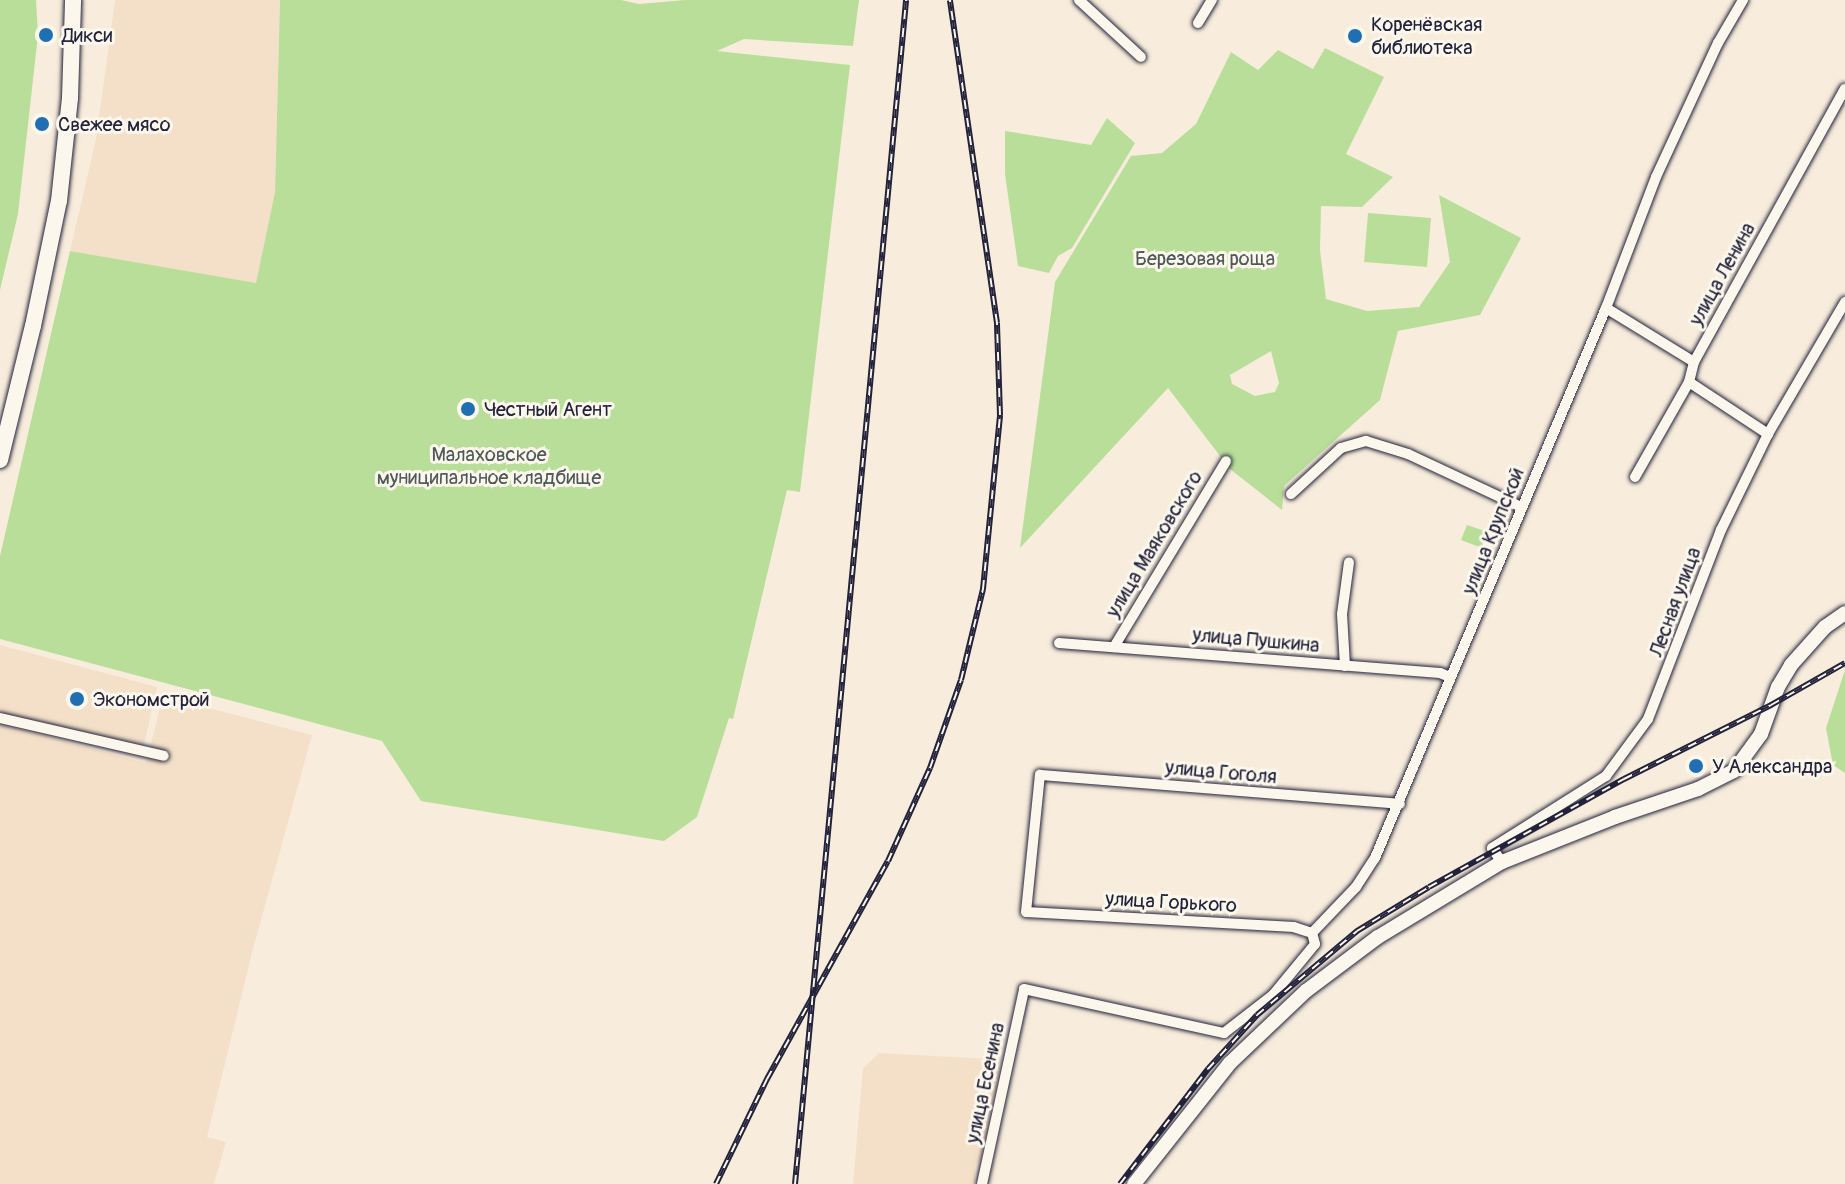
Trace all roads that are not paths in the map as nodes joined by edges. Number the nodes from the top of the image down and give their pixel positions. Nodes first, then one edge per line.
1 (73, 0) edge
2 (1079, 0) edge
3 (1212, 0) edge
4 (1743, 0) edge
5 (1198, 23) dead end
6 (1141, 57) dead end
7 (1845, 89) edge
8 (1845, 302) edge
9 (1606, 308) junction
10 (1694, 362) junction
11 (1689, 382) junction
12 (1768, 434) junction
13 (0, 460) edge
14 (1226, 461) dead end
15 (1635, 477) dead end
16 (1291, 494) dead end
17 (1521, 507) junction
18 (1349, 562) dead end
19 (1845, 613) edge
20 (1059, 643) dead end
21 (1114, 647) junction
22 (1345, 666) junction
23 (1450, 677) junction
24 (0, 718) edge
25 (164, 756) dead end
26 (1400, 804) junction
27 (1502, 862) junction
28 (1026, 912) joint
29 (1312, 933) junction
30 (1024, 989) joint
31 (982, 1184) edge
32 (1134, 1184) edge

1 - 13 main road
2 - 6 street
3 - 5 street
4 - 9 street, улица Крупской
7 - 10 street, улица Ленина
8 - 12 street, Лесная улица
9 - 10 street
9 - 17 street, улица Крупской
10 - 11 street, улица Ленина
11 - 12 street
11 - 15 street, улица Ленина
12 - 27 street, Лесная улица
14 - 21 street, улица Маяковского
16 - 17 street
17 - 23 street, улица Крупской
18 - 22 street
19 - 27 main road
20 - 21 street, улица Пушкина
21 - 22 street, улица Пушкина
22 - 23 street, улица Пушкина
23 - 26 street, улица Крупской
24 - 25 street
26 - 28 street, улица Гоголя
26 - 29 street, улица Крупской
27 - 32 main road
28 - 29 street, улица Горького
29 - 30 street, улица Крупской
30 - 31 street, улица Есенина

